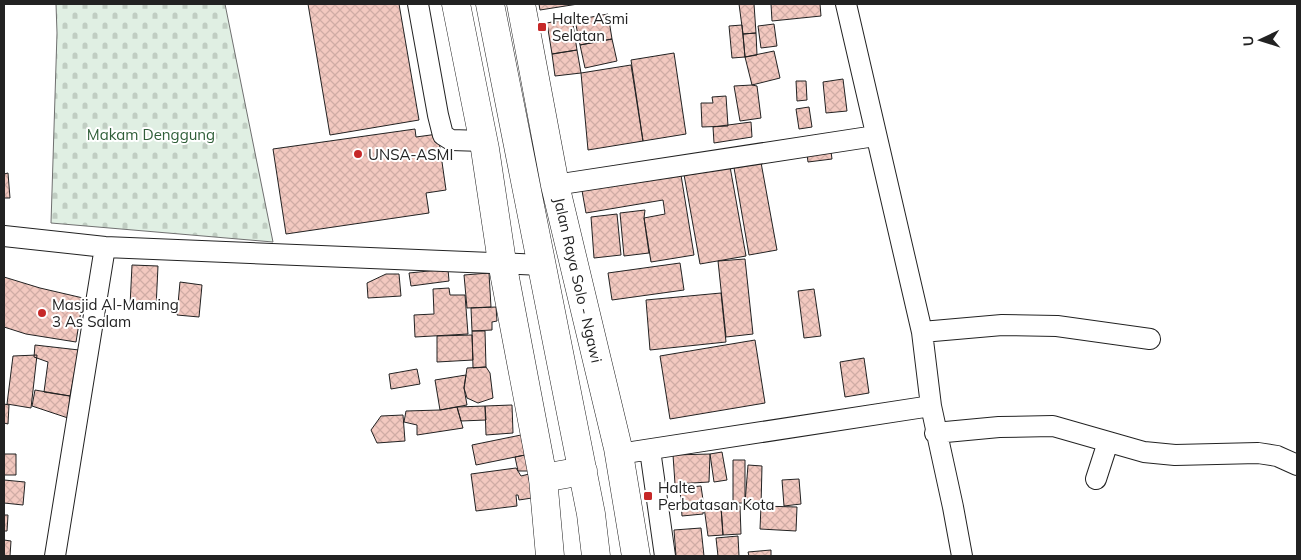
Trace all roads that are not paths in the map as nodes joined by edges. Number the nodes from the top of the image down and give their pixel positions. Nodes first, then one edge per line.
1 (418, 4) edge
2 (456, 4) edge
3 (490, 4) edge
4 (521, 4) edge
5 (846, 4) edge
6 (875, 136) junction
7 (483, 141) junction
8 (555, 185) junction
9 (4, 236) edge
10 (105, 247) junction
11 (502, 262) junction
12 (542, 264) junction
13 (922, 332) junction
14 (1150, 339) dead end
15 (930, 406) junction
16 (935, 433) junction
17 (1108, 442) junction
18 (650, 450) junction
19 (619, 454) junction
20 (1297, 465) edge
21 (583, 471) junction
22 (544, 478) junction
23 (1096, 479) dead end
24 (55, 556) edge
25 (550, 556) edge
26 (596, 556) edge
27 (636, 556) edge
28 (665, 556) edge
29 (962, 556) edge

1 - 7 street
2 - 7 main road
3 - 12 main road, Jalan Raya Solo - Ngawi
4 - 8 main road, Jalan Raya Solo - Ngawi
5 - 6 street
6 - 8 street
6 - 13 street
7 - 11 main road
8 - 19 main road, Jalan Raya Solo - Ngawi
9 - 10 street
10 - 11 street
10 - 24 street
11 - 12 street
11 - 22 main road
12 - 21 main road, Jalan Raya Solo - Ngawi
13 - 14 street
13 - 15 street
15 - 16 street
15 - 18 street
16 - 17 street
16 - 29 street
17 - 20 street
17 - 23 street
18 - 19 street
18 - 28 street
19 - 27 main road, Jalan Raya Solo - Ngawi
21 - 22 main road
21 - 26 main road, Jalan Raya Solo - Ngawi
22 - 25 main road

